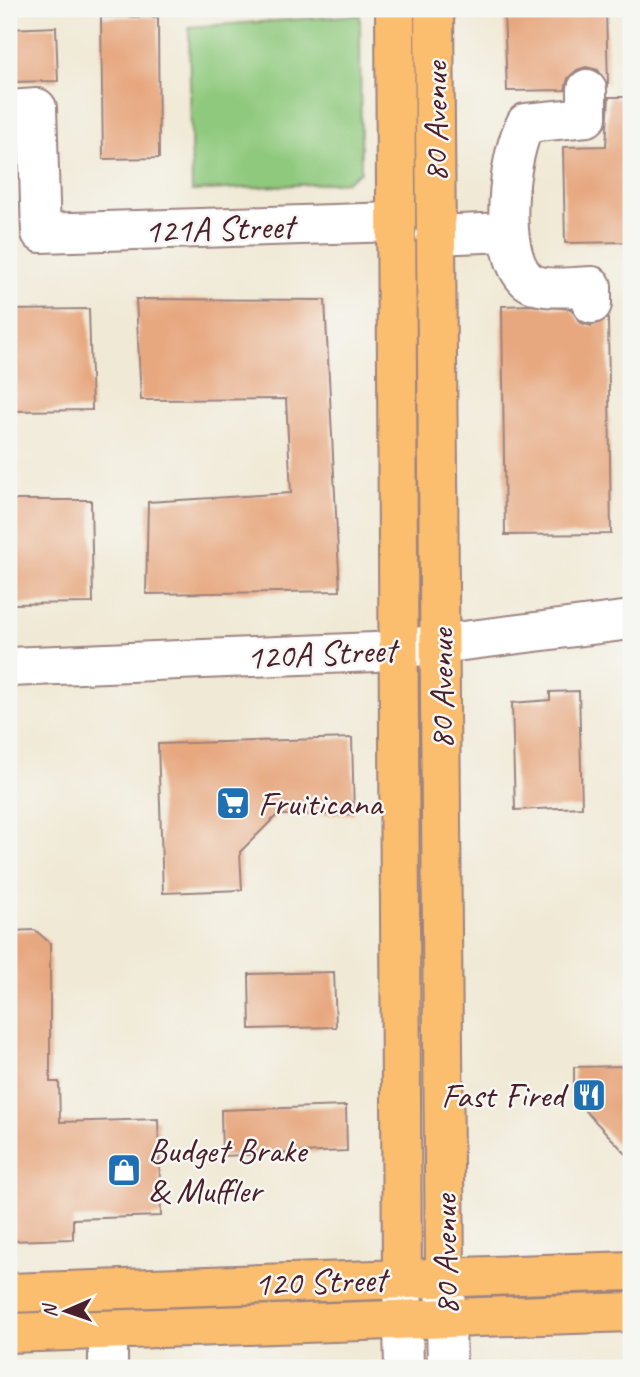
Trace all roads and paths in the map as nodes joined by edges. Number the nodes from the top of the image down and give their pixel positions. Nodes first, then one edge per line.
1 (395, 9) edge
2 (410, 9) edge
3 (434, 9) edge
4 (587, 89) dead end
5 (9, 110) edge
6 (396, 222) junction
7 (508, 232) junction
8 (436, 235) junction
9 (592, 304) dead end
10 (437, 371) junction
11 (631, 620) edge
12 (442, 645) junction
13 (398, 650) junction
14 (9, 667) edge
15 (631, 1271) edge
16 (445, 1276) junction
17 (402, 1278) junction
18 (9, 1293) edge
19 (631, 1312) edge
20 (446, 1319) junction
21 (403, 1320) junction
22 (107, 1329) junction
23 (9, 1333) edge
24 (108, 1368) edge
25 (404, 1368) edge
26 (447, 1368) edge

1 - 6 main road, 80 Avenue
2 - 8 main road
3 - 8 main road, 80 Avenue
4 - 7 street
5 - 6 street, 121A Street
6 - 10 main road
6 - 13 main road, 80 Avenue
7 - 8 street
7 - 9 street
8 - 10 main road, 80 Avenue
10 - 12 main road, 80 Avenue
11 - 12 street, 120A Street
12 - 13 street, 120A Street
12 - 16 main road, 80 Avenue
13 - 14 street, 120A Street
13 - 17 main road, 80 Avenue
15 - 16 main road, 120 Street
16 - 17 main road, 120 Street
16 - 20 street, 80 Avenue
17 - 18 main road, 120 Street
17 - 21 street, 80 Avenue
19 - 20 main road, 120 Street
20 - 21 main road, 120 Street
20 - 26 street, 80 Avenue
21 - 22 main road, 120 Street
21 - 25 street, 80 Avenue
22 - 23 main road, 120 Street
22 - 24 street

